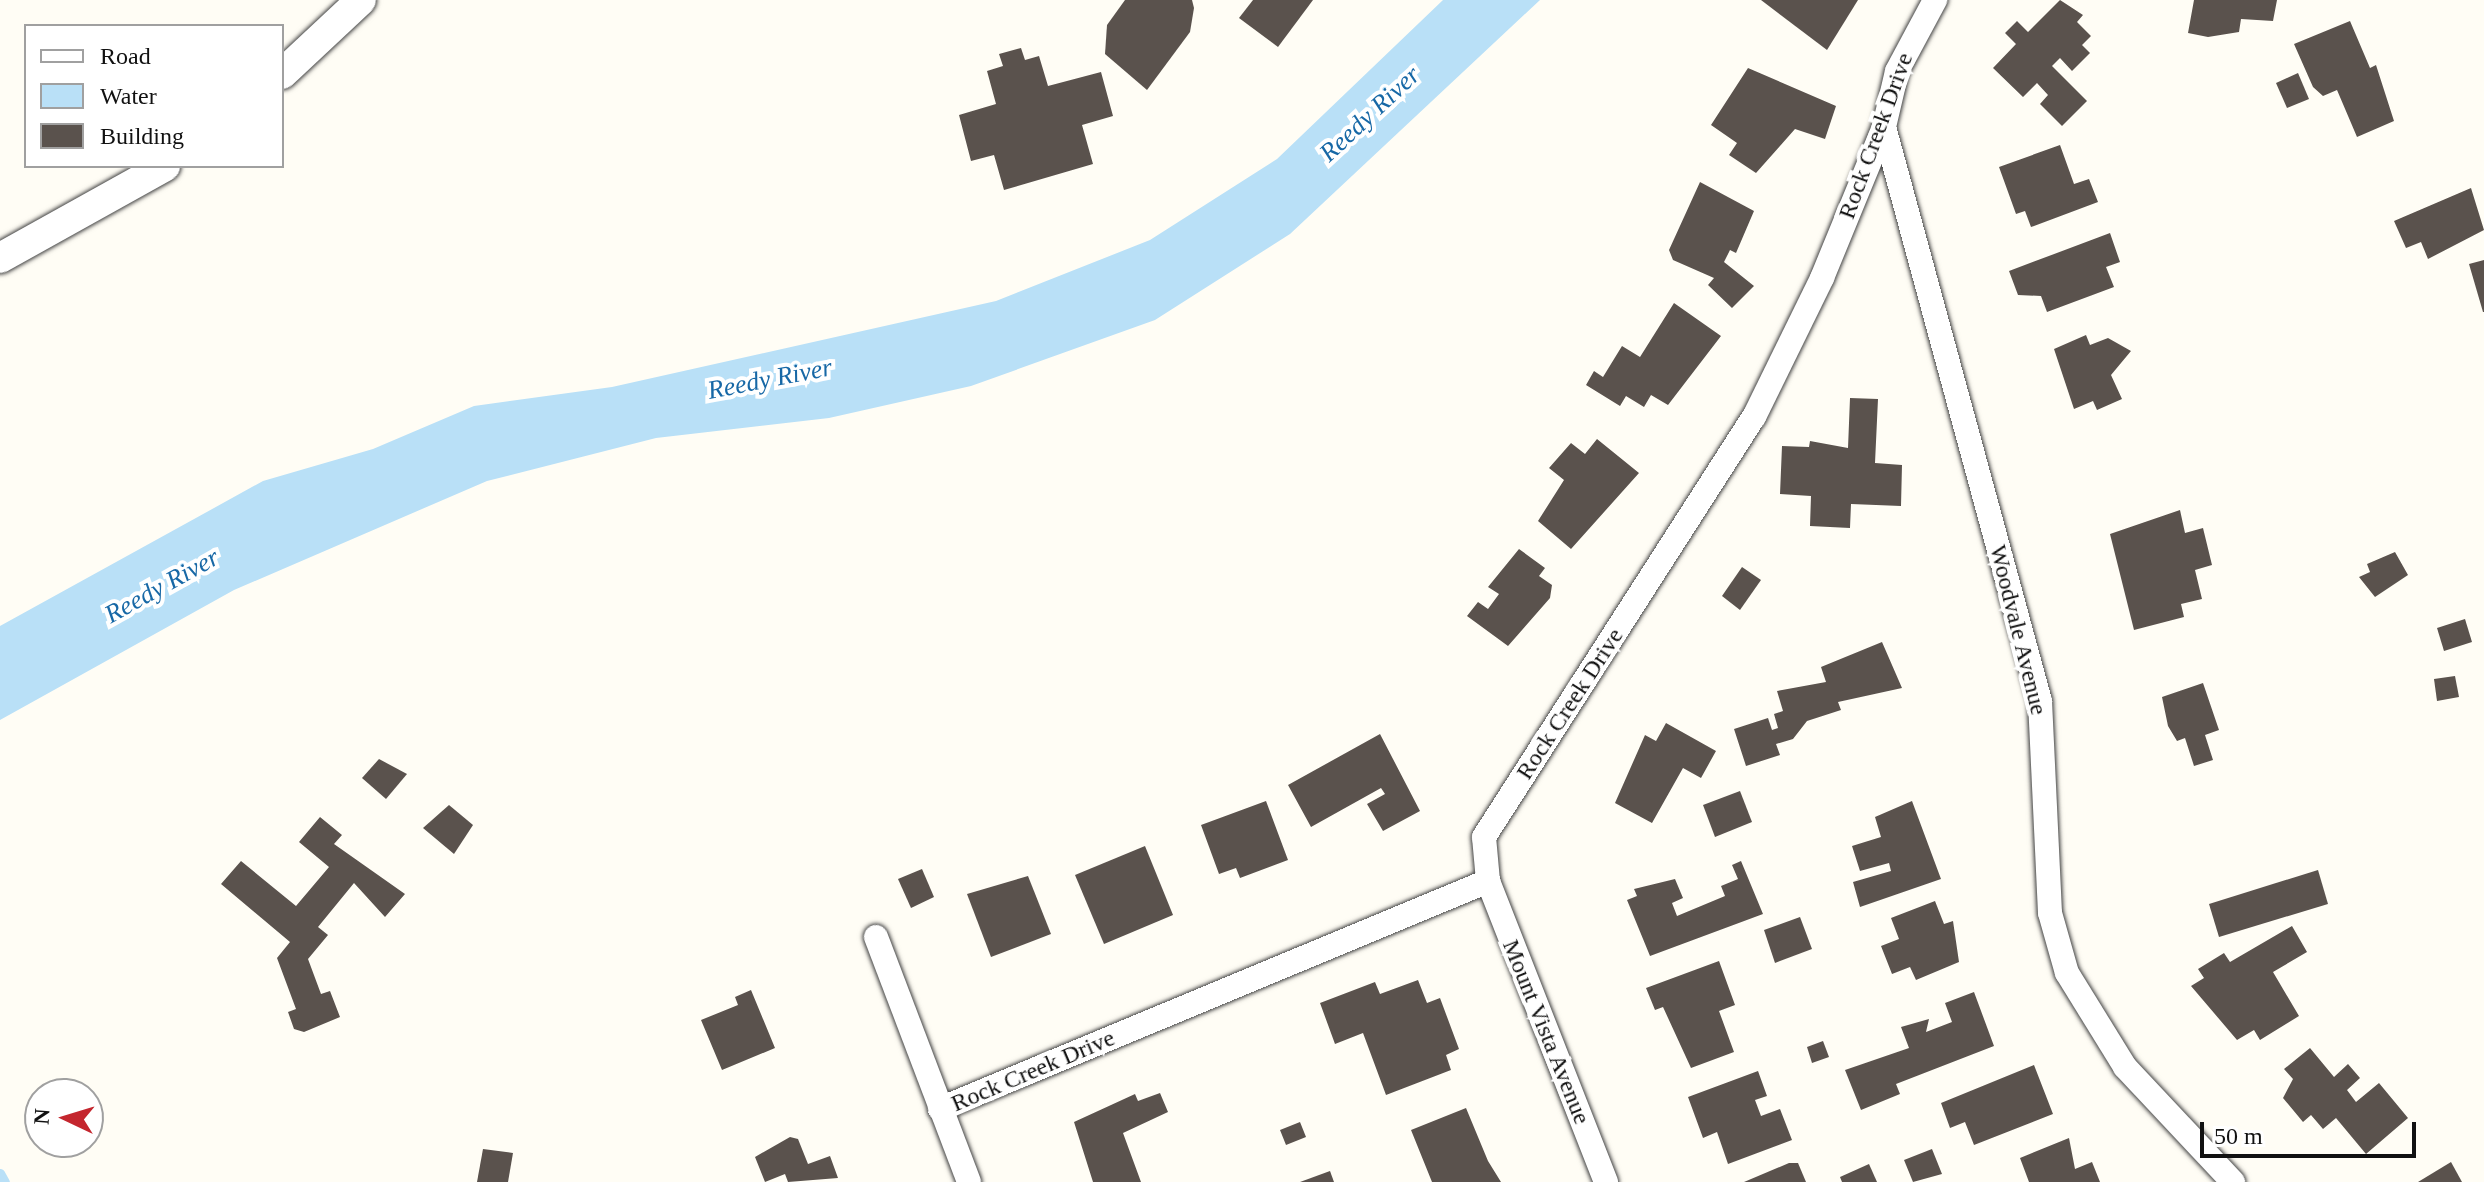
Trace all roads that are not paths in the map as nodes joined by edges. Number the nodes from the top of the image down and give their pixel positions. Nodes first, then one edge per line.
1 (361, 0) edge
2 (1935, 0) edge
3 (284, 72) edge
4 (1884, 127) junction
5 (161, 168) edge
6 (0, 258) edge
7 (1488, 881) junction
8 (876, 937) dead end
9 (940, 1109) junction
10 (969, 1182) edge
11 (1606, 1182) edge
12 (2233, 1182) edge

1 - 3 street
2 - 4 street, Rock Creek Drive
4 - 7 street, Rock Creek Drive
4 - 12 street, Woodvale Avenue
5 - 6 street
7 - 9 street, Rock Creek Drive
7 - 11 street, Mount Vista Avenue
8 - 9 street
9 - 10 street

